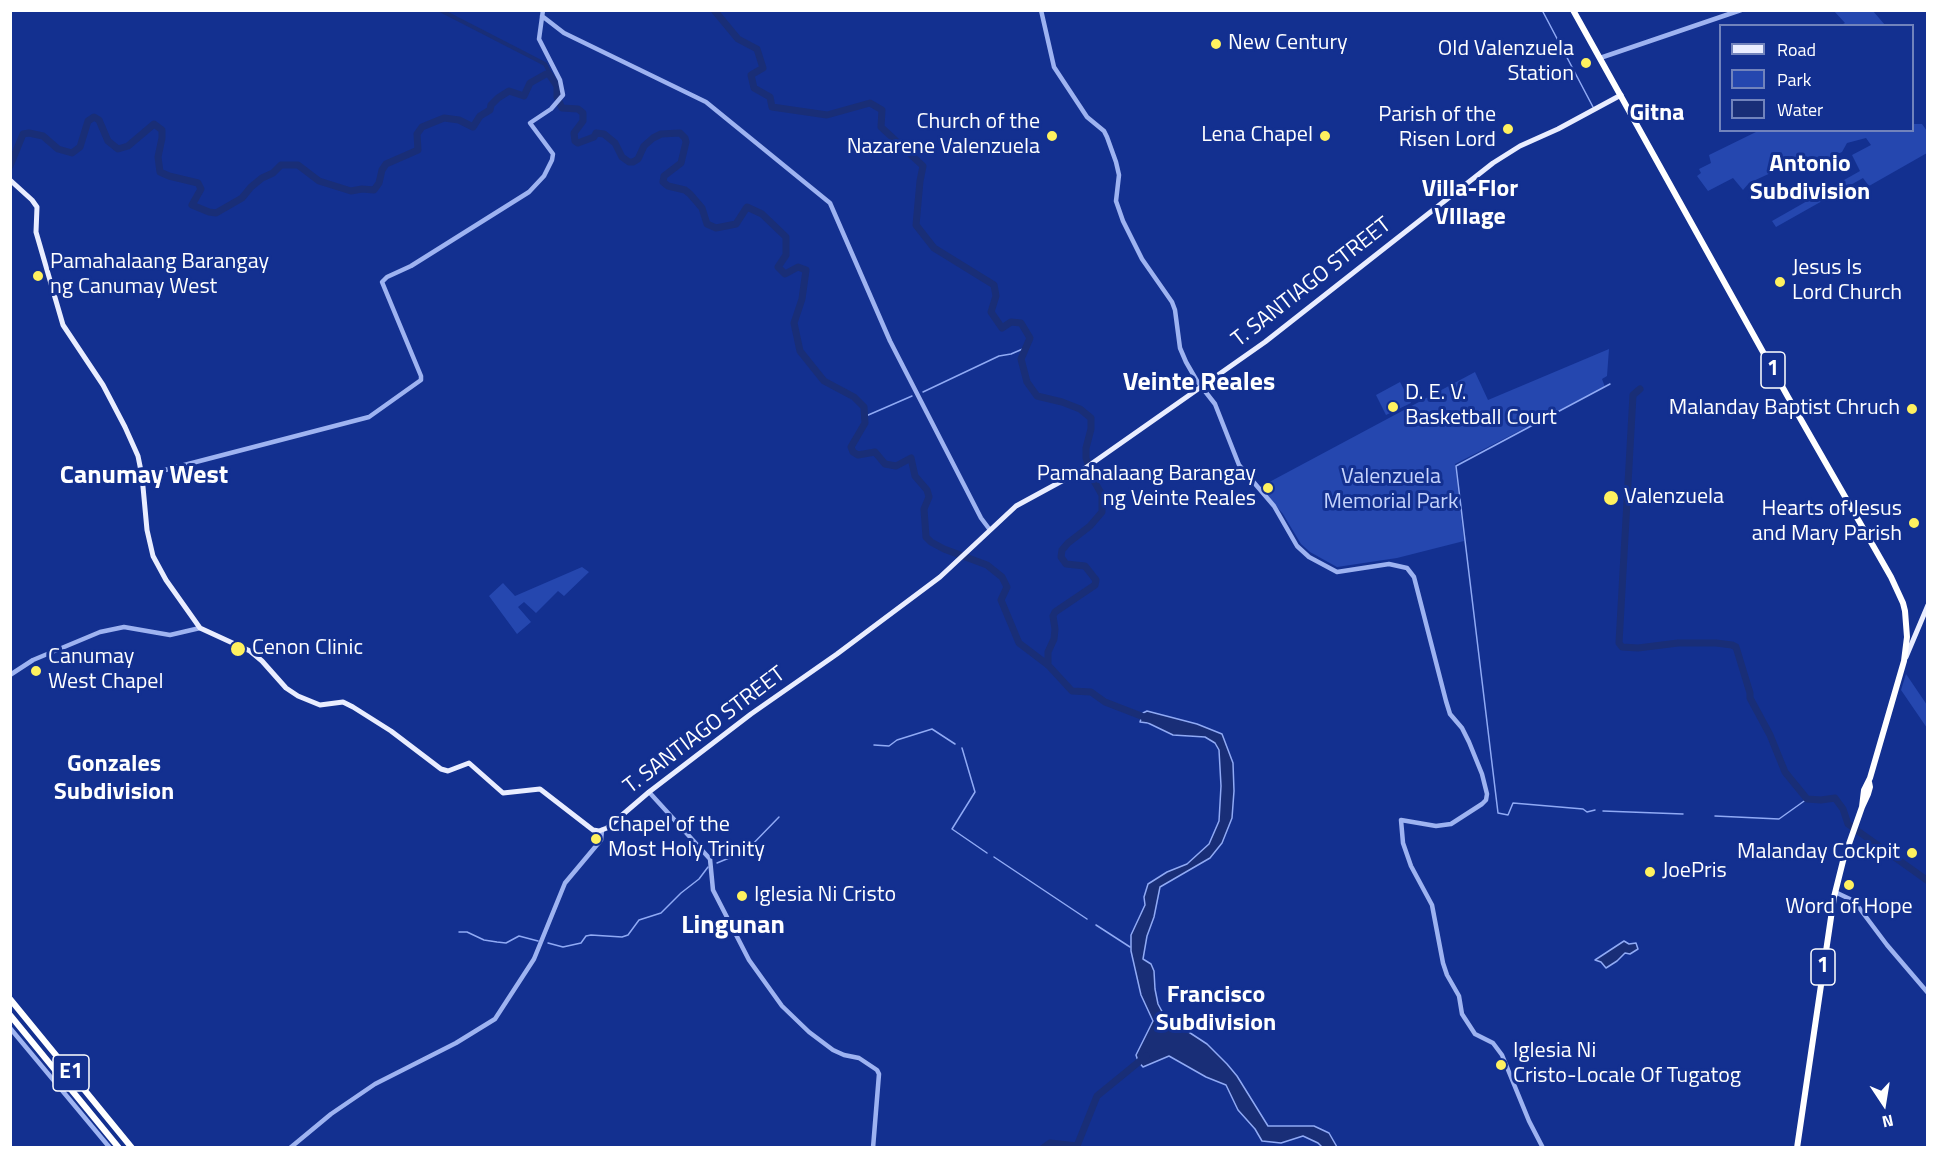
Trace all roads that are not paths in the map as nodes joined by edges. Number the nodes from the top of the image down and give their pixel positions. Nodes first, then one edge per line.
1 (1041, 10) edge
2 (1573, 10) edge
3 (1741, 10) edge
4 (542, 13) edge
5 (1600, 58) junction
6 (1621, 95) junction
7 (10, 180) edge
8 (1201, 387) junction
9 (142, 476) junction
10 (990, 530) junction
11 (1928, 605) edge
12 (200, 628) junction
13 (1916, 634) junction
14 (1906, 637) junction
15 (1904, 661) junction
16 (10, 675) edge
17 (649, 792) junction
18 (602, 830) junction
19 (1835, 892) junction
20 (1928, 993) edge
21 (10, 999) edge
22 (10, 1015) edge
23 (10, 1028) edge
24 (110, 1148) edge
25 (119, 1148) edge
26 (132, 1148) edge
27 (290, 1148) edge
28 (873, 1148) edge
29 (1543, 1148) edge
30 (1797, 1148) edge

1 - 8 street
2 - 5 highway, 1
3 - 5 street
4 - 9 street
4 - 10 street
5 - 6 highway, 1
6 - 8 main road, T. SANTIAGO STREET
6 - 14 highway, 1
7 - 9 main road
8 - 10 main road, T. SANTIAGO STREET
8 - 29 street
9 - 12 main road
10 - 17 main road, T. SANTIAGO STREET
11 - 13 main road
12 - 16 street
12 - 18 main road
13 - 14 main road
13 - 15 main road
14 - 15 highway, 1
15 - 19 highway, 1
17 - 18 main road, T. SANTIAGO STREET
17 - 28 street
18 - 27 street
19 - 20 street
19 - 30 highway, 1
21 - 26 highway, E1
22 - 25 highway, E1
23 - 24 street

